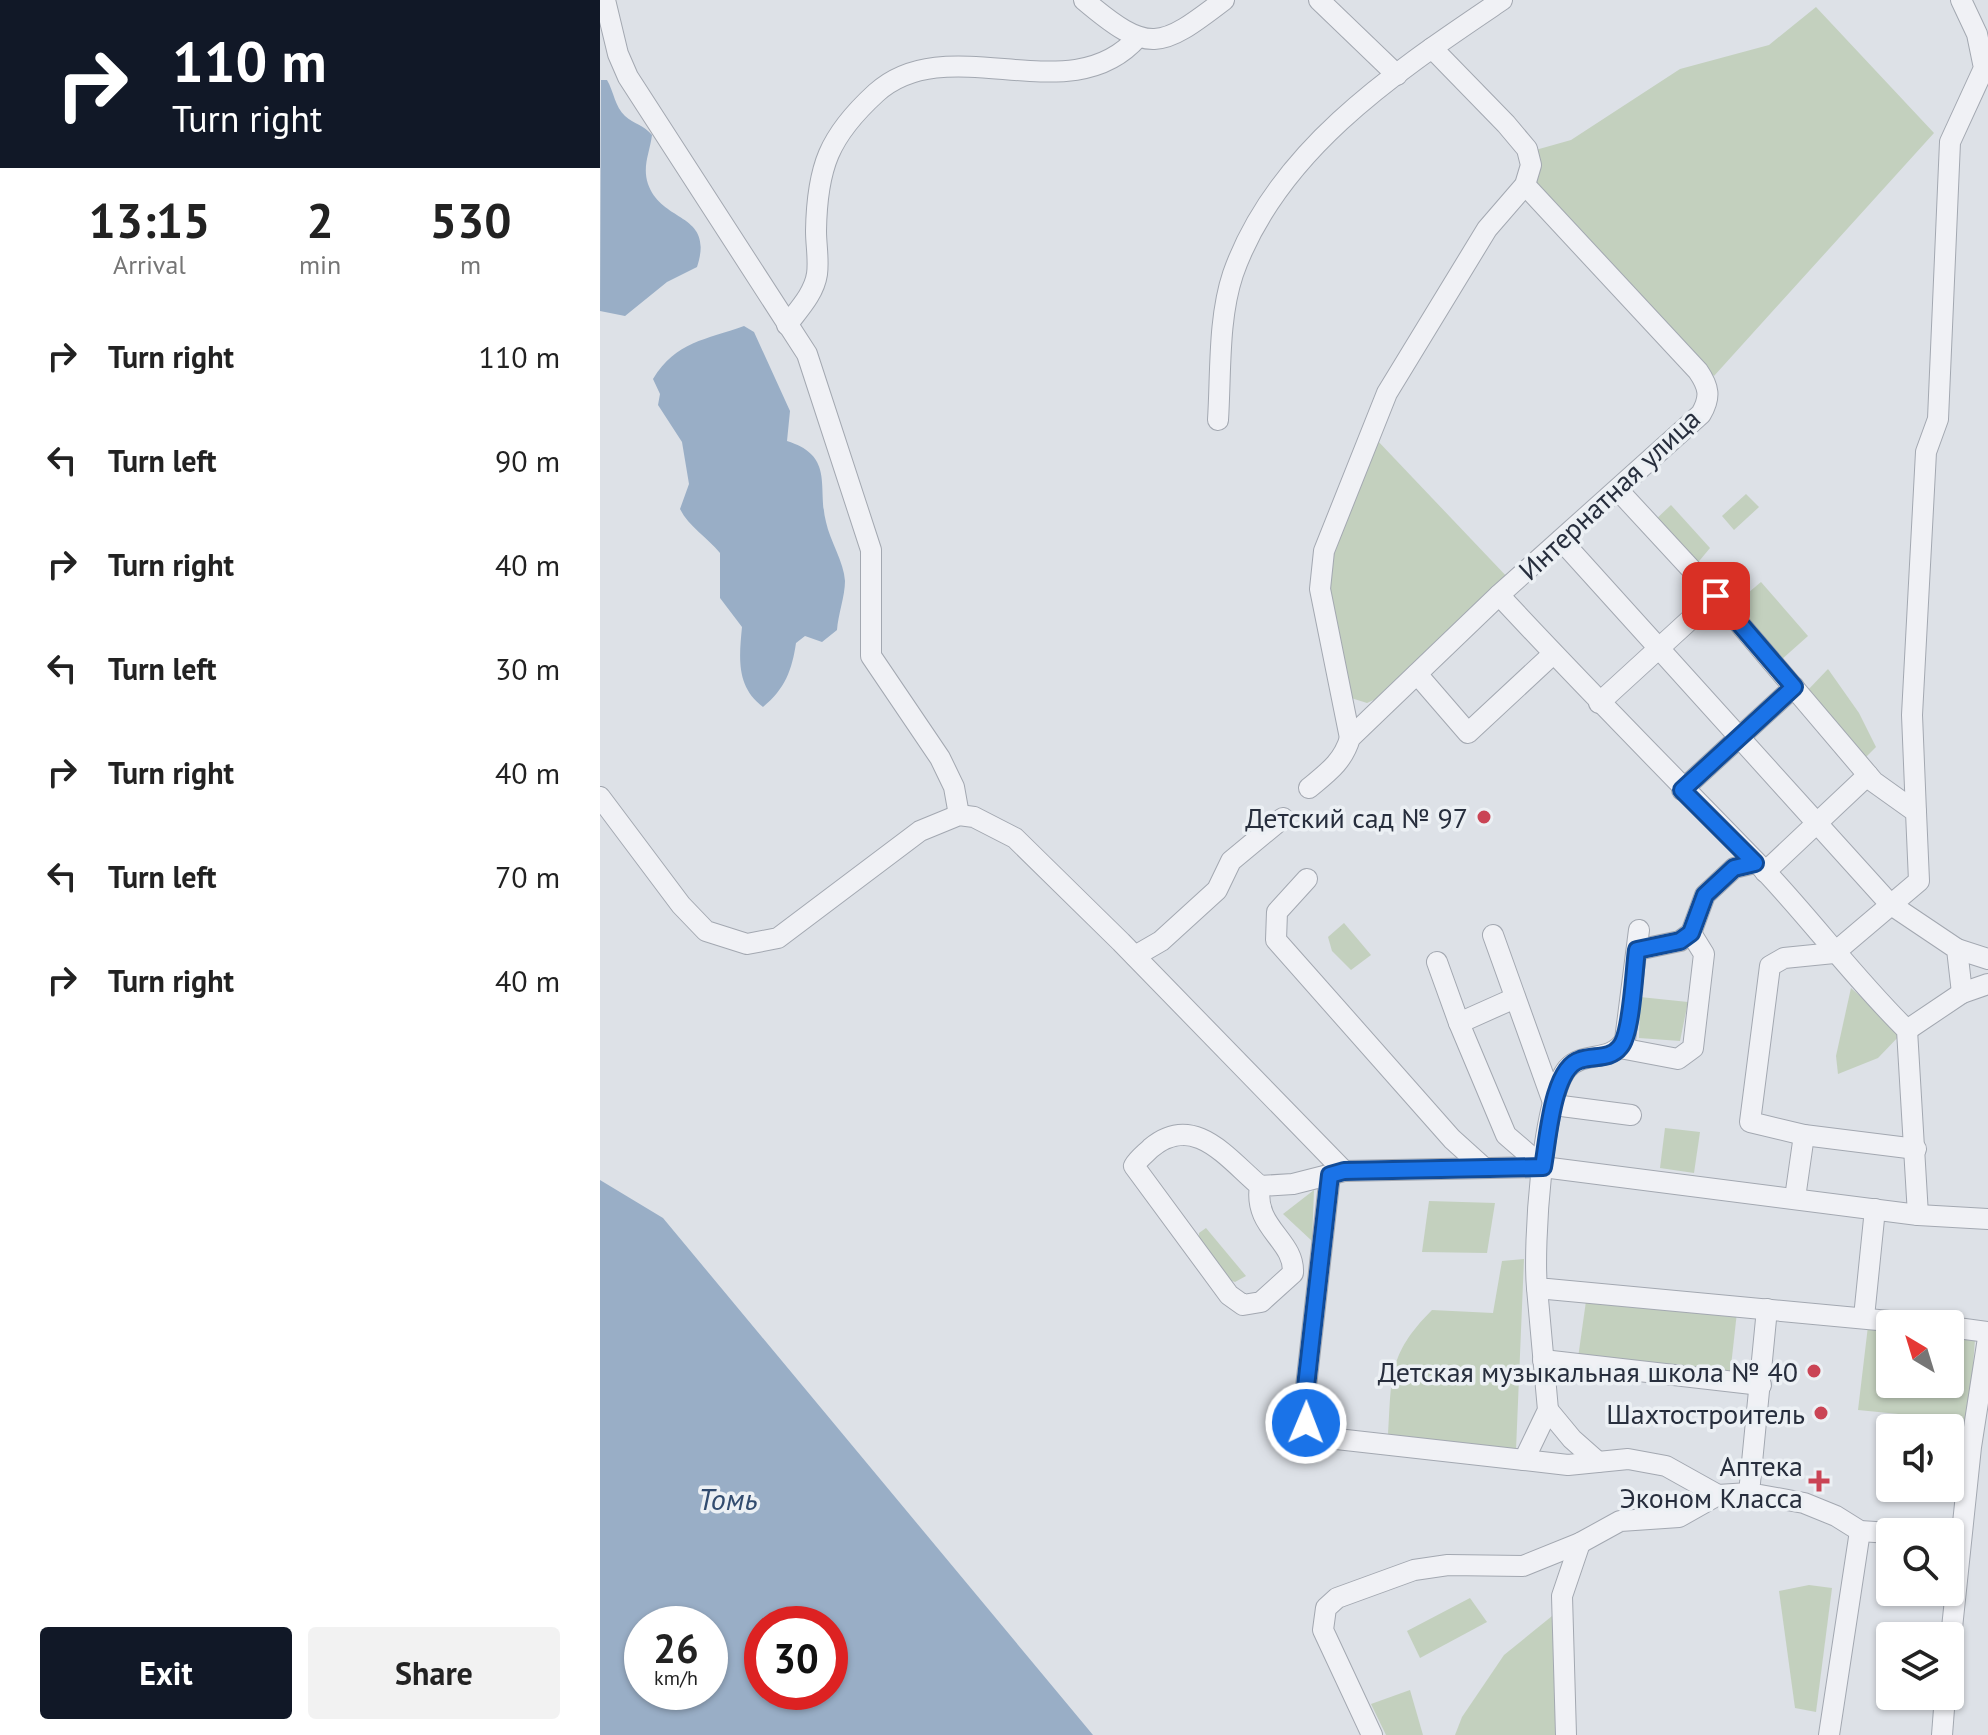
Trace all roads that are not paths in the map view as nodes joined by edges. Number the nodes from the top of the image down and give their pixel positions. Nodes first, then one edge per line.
1 (605, 0) edge
2 (1084, 0) edge
3 (1224, 0) edge
4 (1319, 0) edge
5 (1502, 0) edge
6 (1961, 0) edge
7 (1138, 37) junction
8 (1432, 48) junction
9 (1397, 75) junction
10 (1525, 185) junction
11 (787, 325) junction
12 (1218, 420) dead end
13 (1618, 490) junction
14 (1561, 540) junction
15 (1499, 595) junction
16 (1716, 596) junction
17 (1659, 650) junction
18 (1553, 654) junction
19 (1417, 674) junction
20 (1794, 687) junction
21 (1599, 703) junction
22 (1350, 738) junction
23 (1739, 739) junction
24 (1868, 775) junction
25 (1309, 788) dead end
26 (1682, 790) junction
27 (600, 797) edge
28 (1916, 812) junction
29 (959, 815) junction
30 (1283, 818) dead end
31 (1819, 824) junction
32 (1760, 867) junction
33 (1307, 879) dead end
34 (1890, 904) junction
35 (1691, 933) junction
36 (1493, 935) dead end
37 (1957, 949) junction
38 (1834, 953) junction
39 (1135, 956) junction
40 (1988, 959) edge
41 (1437, 962) dead end
42 (1988, 984) edge
43 (1962, 993) junction
44 (1515, 998) junction
45 (1459, 1023) junction
46 (1907, 1030) junction
47 (1620, 1048) junction
48 (1554, 1105) junction
49 (1631, 1115) dead end
50 (1804, 1135) junction
51 (1916, 1149) junction
52 (1483, 1167) junction
53 (1543, 1167) junction
54 (1337, 1173) junction
55 (1260, 1186) junction
56 (1795, 1198) junction
57 (1875, 1209) junction
58 (1918, 1215) junction
59 (1988, 1219) edge
60 (1537, 1288) junction
61 (1767, 1309) junction
62 (1864, 1317) junction
63 (1876, 1318) edge
64 (1964, 1329) edge
65 (1988, 1332) edge
66 (1988, 1338) edge
67 (1543, 1360) junction
68 (1761, 1385) junction
69 (1548, 1410) junction
70 (1524, 1460) junction
71 (1598, 1462) junction
72 (1749, 1493) junction
73 (1718, 1495) junction
74 (1958, 1518) edge
75 (1860, 1531) junction
76 (1876, 1532) edge
77 (1580, 1543) junction
78 (1944, 1710) edge
79 (1372, 1735) edge
80 (1566, 1735) edge
81 (1829, 1735) edge
82 (1942, 1735) edge

1 - 11 street
2 - 7 street
3 - 7 street
4 - 9 street
5 - 8 street
6 - 28 street
7 - 11 street
8 - 9 street
8 - 10 street
9 - 12 street
10 - 13 street, Интернатная улица
10 - 22 street
11 - 29 street
13 - 14 street, Интернатная улица
13 - 16 street
14 - 15 street, Интернатная улица
14 - 17 street
15 - 18 street
15 - 19 street, Интернатная улица
16 - 17 street
16 - 20 street
17 - 21 street
17 - 23 street
18 - 19 street
18 - 21 street
19 - 22 street, Интернатная улица
20 - 23 street
20 - 24 street
21 - 26 street
22 - 25 street, Интернатная улица
23 - 26 street
23 - 31 street
24 - 28 street
24 - 31 street
26 - 32 street
27 - 29 street
28 - 34 street
29 - 39 street
30 - 39 street
31 - 32 street
31 - 34 street
32 - 35 street
32 - 38 street
33 - 52 street
34 - 37 street
34 - 38 street
35 - 47 street
35 - 47 street
36 - 44 street
37 - 40 street
37 - 43 street
38 - 46 street
38 - 50 street
39 - 54 street
41 - 45 street
42 - 43 street
43 - 46 street
44 - 45 street
44 - 48 street
45 - 53 street
46 - 51 street
47 - 48 street
48 - 49 street
48 - 53 street
50 - 51 street
50 - 56 street
51 - 58 street
52 - 53 street
52 - 54 street
53 - 56 street
53 - 60 street
54 - 55 street
54 - 70 street
55 - 55 street
56 - 57 street
57 - 58 street
57 - 62 street
58 - 59 street
60 - 61 street
60 - 67 street
61 - 62 street
61 - 68 street
62 - 63 street
64 - 65 street
66 - 74 street
67 - 68 street
67 - 69 street
68 - 72 street
69 - 70 street
69 - 71 street
70 - 71 street
71 - 73 street
72 - 73 street
72 - 75 street
73 - 77 street
75 - 76 street
75 - 81 street
77 - 79 street
77 - 80 street
78 - 82 street

